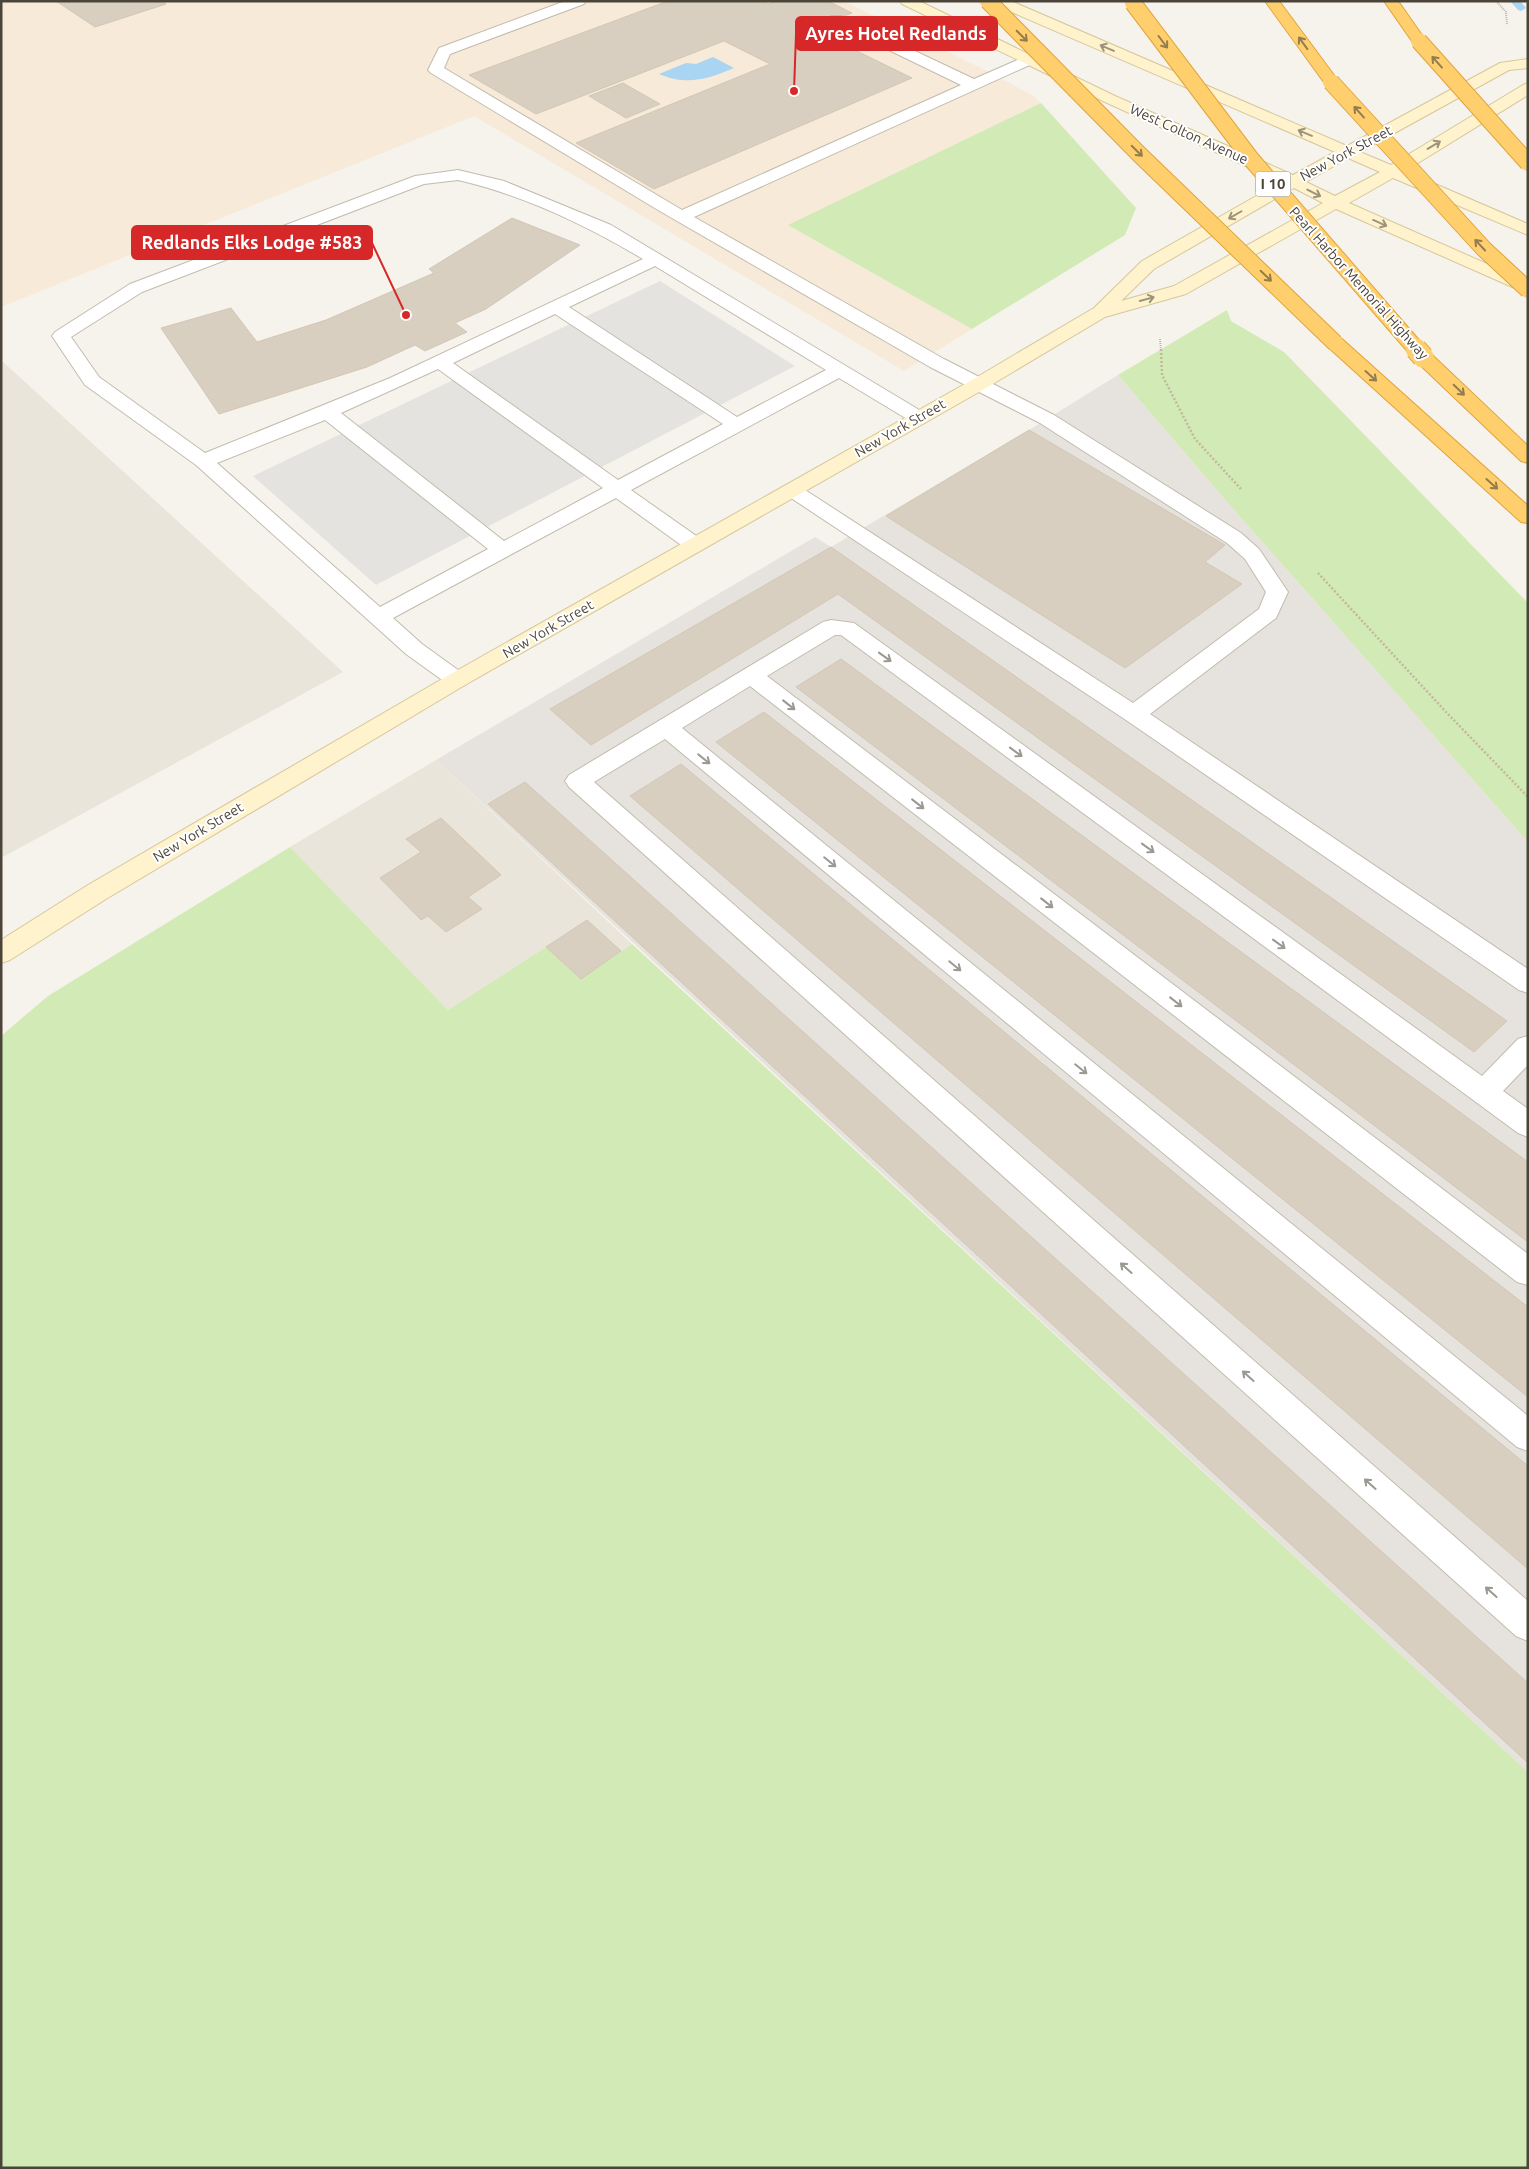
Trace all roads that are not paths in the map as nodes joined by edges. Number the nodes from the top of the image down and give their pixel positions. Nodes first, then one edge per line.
1 (579, 1) edge
2 (907, 1) edge
3 (988, 1) edge
4 (998, 1) edge
5 (1272, 1) edge
6 (1391, 1) edge
7 (1133, 2) edge
8 (836, 19) dead end
9 (1029, 60) junction
10 (1528, 63) edge
11 (974, 85) junction
12 (1528, 88) edge
13 (1349, 152) junction
14 (1528, 163) edge
15 (1393, 171) junction
16 (1293, 182) junction
17 (1336, 204) junction
18 (684, 215) junction
19 (1528, 230) edge
20 (656, 259) junction
21 (1528, 290) edge
22 (556, 306) junction
23 (1100, 312) junction
24 (440, 362) junction
25 (839, 370) junction
26 (979, 384) junction
27 (327, 412) junction
28 (919, 418) junction
29 (737, 425) junction
30 (1528, 457) edge
31 (203, 461) junction
32 (618, 490) junction
33 (792, 490) junction
34 (1528, 517) edge
35 (696, 545) junction
36 (504, 551) junction
37 (378, 617) junction
38 (751, 675) junction
39 (457, 680) junction
40 (1134, 714) junction
41 (666, 728) junction
42 (1, 953) edge
43 (1528, 983) edge
44 (1528, 1047) edge
45 (1484, 1093) junction
46 (1528, 1125) edge
47 (1528, 1272) edge
48 (1528, 1436) edge
49 (1528, 1624) edge

1 - 18 lane
2 - 9 street, West Colton Avenue
3 -> 34 highway, bridge
13 -> 4 street
21 -> 5 highway, bridge
14 -> 6 highway, bridge
7 -> 30 highway, Pearl Harbor Memorial Highway / I 10, bridge
8 - 11 lane
9 - 11 lane
9 - 16 street, West Colton Avenue
10 - 13 street, New York Street
11 - 18 lane
15 -> 12 street, New York Street
13 - 15 street
13 - 16 street, New York Street
15 - 17 street, New York Street
15 - 19 street
16 -> 17 street, West Colton Avenue
16 -> 23 street, New York Street
17 -> 21 street, West Colton Avenue
23 -> 17 street, New York Street
18 - 26 lane
20 - 22 lane
20 - 25 lane
20 - 31 lane
22 - 24 lane
22 - 29 lane
23 - 26 street, New York Street
24 - 27 lane
24 - 32 lane
25 - 28 lane
25 - 29 lane
26 - 28 street, New York Street
26 - 40 lane
27 - 31 lane
27 - 36 lane
28 - 33 street, New York Street
29 - 32 lane
31 - 37 lane
32 - 35 lane
32 - 36 lane
33 - 35 street, New York Street
33 - 40 lane
35 - 39 street, New York Street
36 - 37 lane
37 - 39 lane
38 - 41 lane
38 -> 45 lane
38 -> 47 lane
39 - 42 street, New York Street
40 - 43 lane
41 -> 48 lane
49 -> 41 lane
44 - 45 lane
45 - 46 lane

